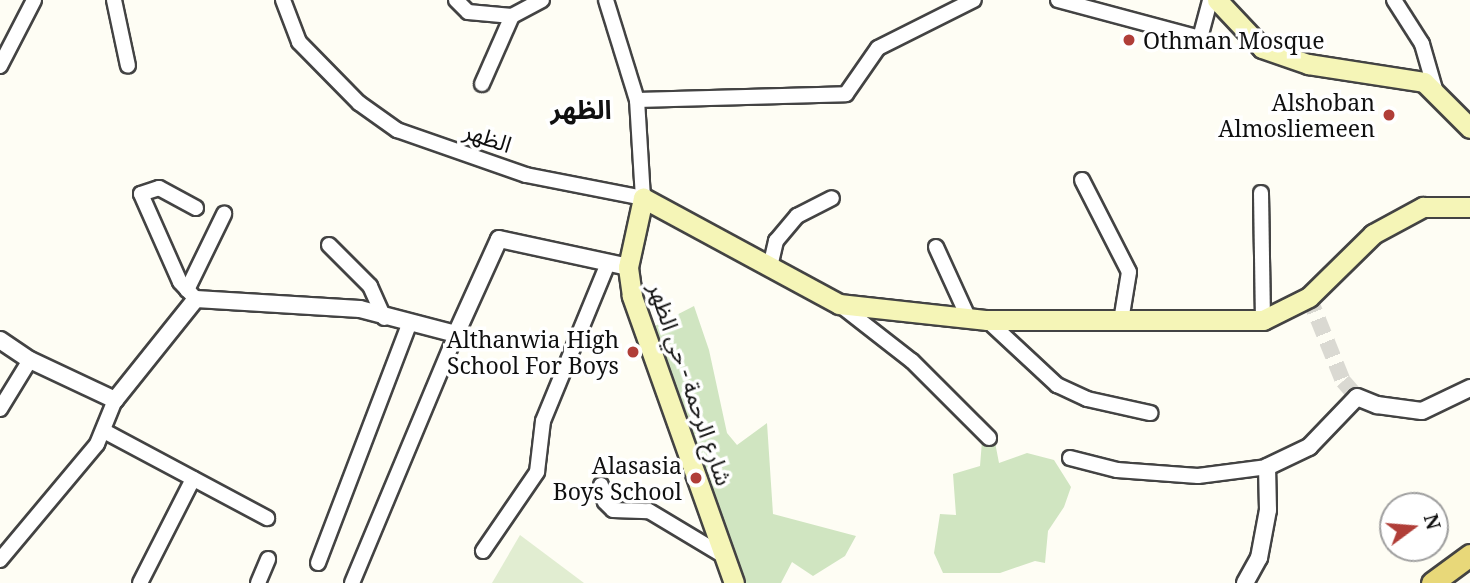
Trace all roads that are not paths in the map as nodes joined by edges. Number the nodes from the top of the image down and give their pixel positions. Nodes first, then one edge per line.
1 (34, 0) edge
2 (114, 0) edge
3 (283, 0) edge
4 (456, 0) edge
5 (542, 0) edge
6 (606, 0) edge
7 (974, 0) edge
8 (1058, 0) edge
9 (1210, 0) edge
10 (1217, 0) edge
11 (1394, 0) edge
12 (512, 16) junction
13 (0, 66) edge
14 (128, 66) dead end
15 (482, 84) dead end
16 (1435, 89) junction
17 (637, 100) junction
18 (1470, 128) edge
19 (1082, 180) dead end
20 (1261, 193) dead end
21 (643, 198) junction
22 (832, 198) dead end
23 (1470, 207) edge
24 (196, 208) dead end
25 (225, 214) dead end
26 (329, 245) dead end
27 (936, 247) dead end
28 (608, 263) junction
29 (628, 267) junction
30 (770, 267) junction
31 (192, 294) junction
32 (839, 304) junction
33 (384, 318) junction
34 (978, 319) junction
35 (1263, 320) junction
36 (1121, 321) junction
37 (409, 325) junction
38 (456, 334) junction
39 (0, 340) edge
40 (30, 360) junction
41 (1470, 388) edge
42 (116, 400) junction
43 (0, 409) edge
44 (1150, 413) dead end
45 (104, 430) junction
46 (989, 438) dead end
47 (1070, 458) dead end
48 (1268, 467) junction
49 (193, 479) junction
50 (601, 485) dead end
51 (267, 519) dead end
52 (483, 551) dead end
53 (1470, 555) edge
54 (723, 556) junction
55 (268, 559) dead end
56 (0, 560) edge
57 (318, 563) dead end
58 (140, 583) edge
59 (258, 583) edge
60 (352, 583) edge
61 (734, 583) edge
62 (1245, 583) edge
63 (1432, 583) edge

1 - 13 street
2 - 14 street
3 - 21 street, الظهر
4 - 12 street
5 - 12 street
6 - 17 street
7 - 17 street
8 - 9 street
10 - 16 main road
11 - 16 street
12 - 15 street
16 - 18 main road
17 - 21 street
19 - 36 street
20 - 35 street
21 - 29 main road, شارع الرحمة - حي الظهر
21 - 30 main road
22 - 30 street
23 - 35 main road
24 - 31 street
25 - 31 street
26 - 33 street
27 - 34 street
28 - 29 street
28 - 38 street
28 - 52 street
29 - 54 main road, شارع الرحمة - حي الظهر
30 - 32 main road
31 - 33 street
31 - 42 street
32 - 34 main road
32 - 46 street
33 - 37 street
34 - 36 main road
34 - 44 street
35 - 36 main road
37 - 38 street
37 - 57 street
38 - 60 street
39 - 40 street
40 - 42 street
40 - 43 street
41 - 48 street
42 - 45 street
45 - 49 street
45 - 56 street
47 - 48 street
48 - 62 street
49 - 51 street
49 - 58 street
50 - 54 street
53 - 63 main road
54 - 61 main road, شارع الرحمة - حي الظهر
55 - 59 street

